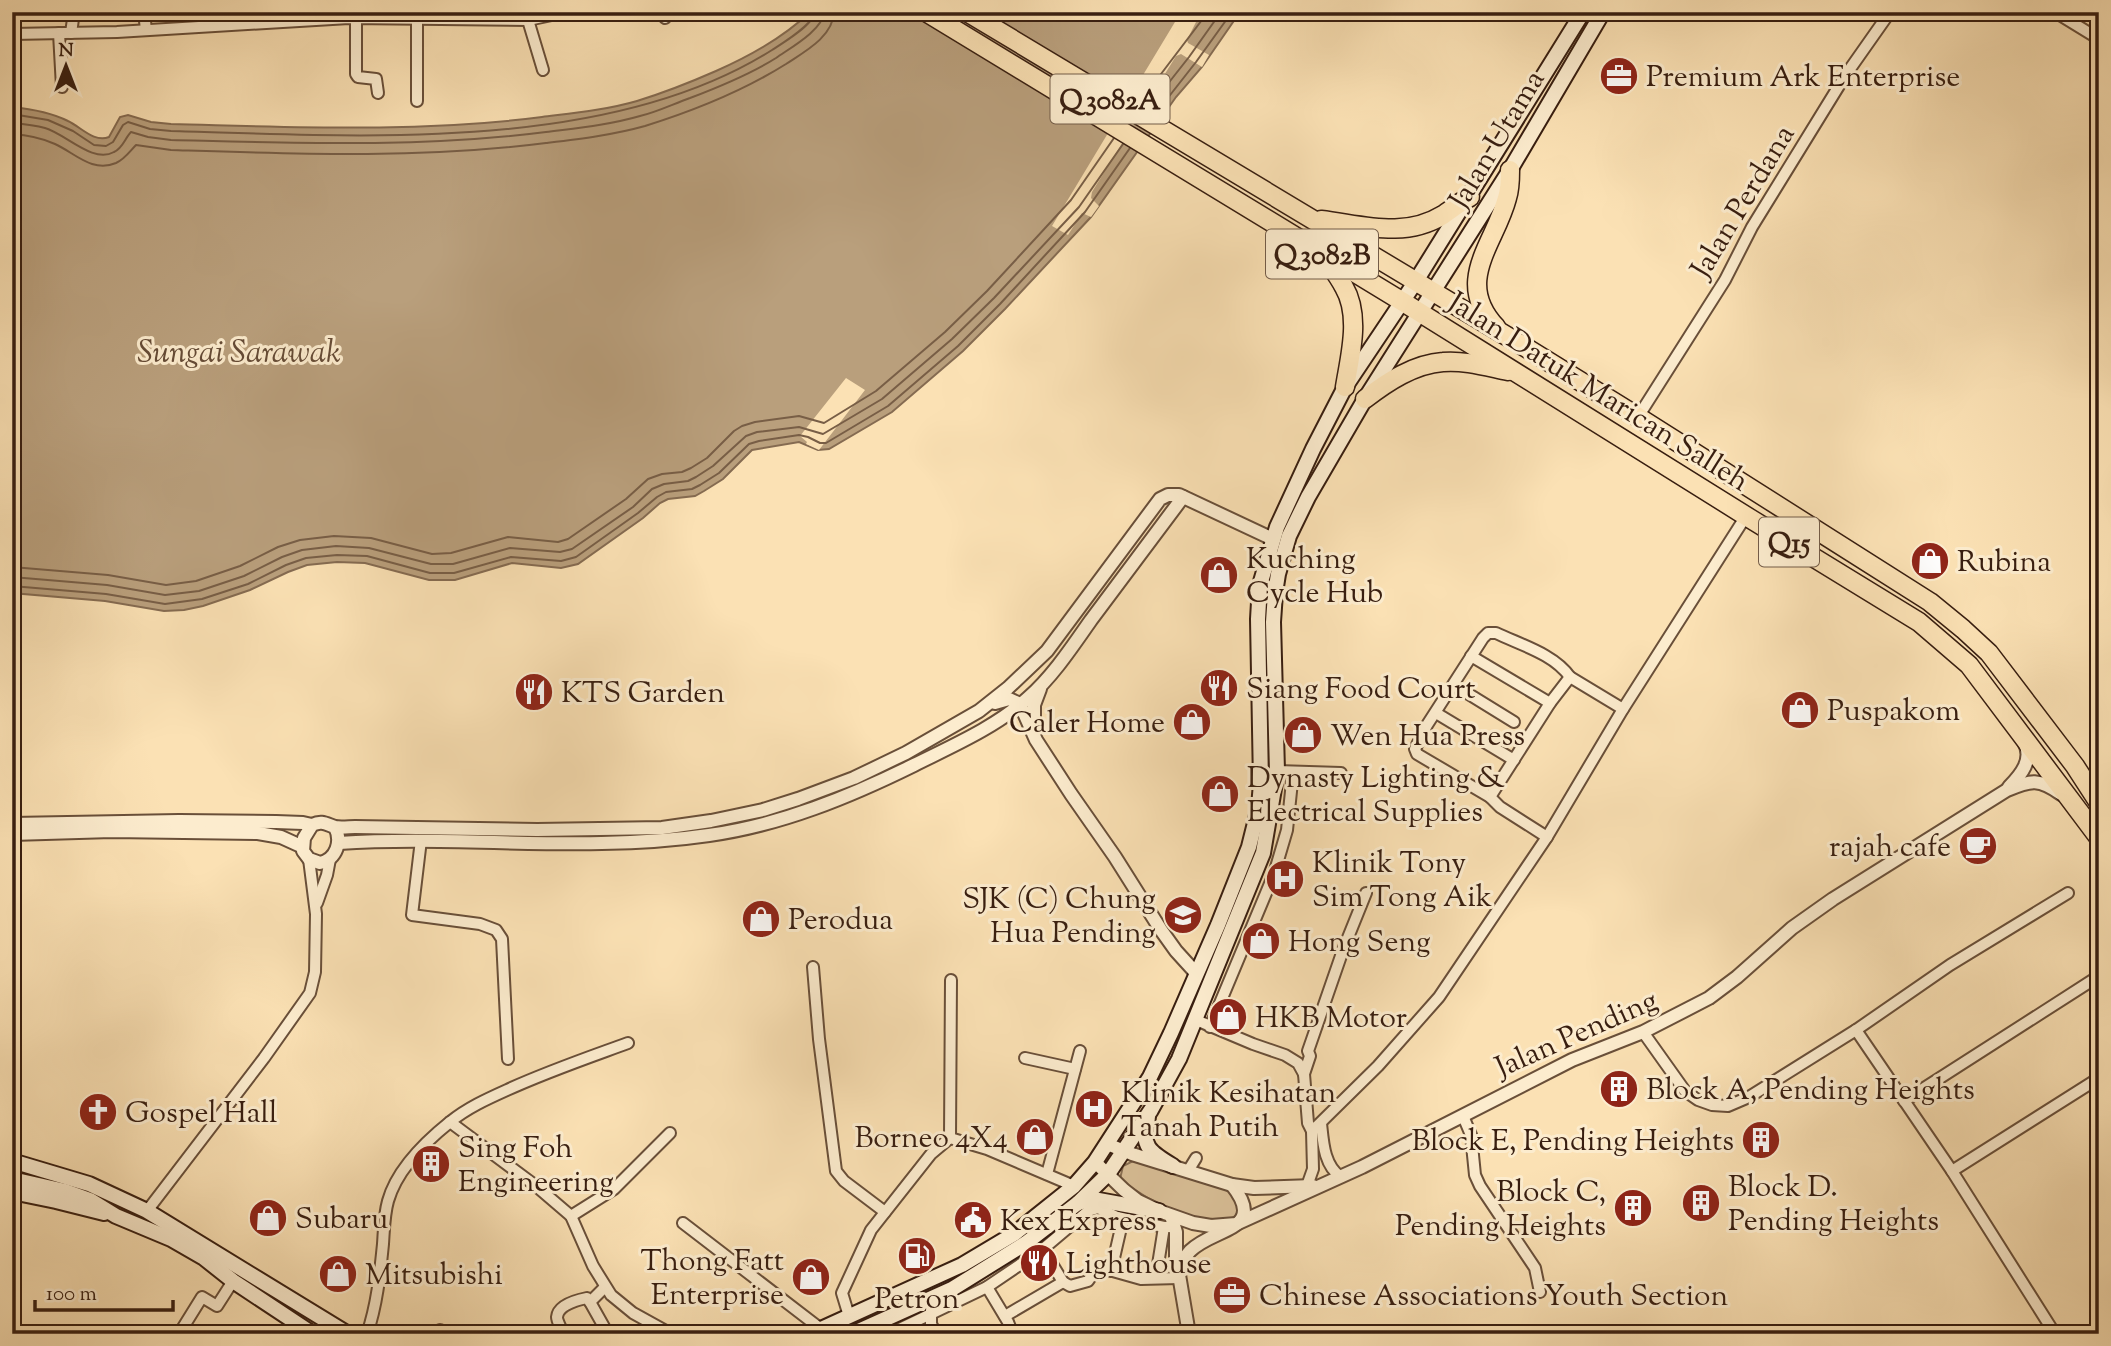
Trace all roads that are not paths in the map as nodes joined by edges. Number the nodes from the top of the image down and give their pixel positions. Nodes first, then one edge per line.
1 (74, 12) edge
2 (144, 12) edge
3 (566, 12) edge
4 (926, 12) edge
5 (967, 12) edge
6 (1583, 12) edge
7 (1603, 12) edge
8 (1890, 12) edge
9 (2056, 12) edge
10 (377, 15) edge
11 (424, 16) edge
12 (475, 16) edge
13 (272, 17) edge
14 (356, 18) junction
15 (528, 20) junction
16 (146, 30) junction
17 (59, 33) junction
18 (71, 33) junction
19 (12, 34) edge
20 (2099, 39) edge
21 (542, 71) dead end
22 (62, 87) dead end
23 (378, 93) dead end
24 (417, 101) dead end
25 (1510, 170) junction
26 (1470, 197) junction
27 (1311, 219) junction
28 (1323, 254) junction
29 (1416, 281) junction
30 (1434, 292) junction
31 (1402, 302) junction
32 (1420, 313) junction
33 (1505, 336) junction
34 (1519, 373) junction
35 (1345, 387) junction
36 (1365, 400) junction
37 (1638, 416) junction
38 (1183, 497) junction
39 (1746, 516) junction
40 (1273, 539) junction
41 (1471, 656) junction
42 (1570, 677) junction
43 (1044, 681) junction
44 (1454, 685) junction
45 (1550, 703) junction
46 (1020, 705) junction
47 (986, 706) junction
48 (1623, 709) junction
49 (1436, 713) junction
50 (995, 722) junction
51 (1514, 722) dead end
52 (2013, 723) junction
53 (1036, 740) junction
54 (1514, 760) junction
55 (2075, 766) junction
56 (1277, 771) junction
57 (1293, 772) junction
58 (1340, 773) dead end
59 (2099, 779) edge
60 (2007, 790) junction
61 (1490, 797) junction
62 (2072, 802) junction
63 (2099, 803) edge
64 (12, 825) edge
65 (312, 825) junction
66 (335, 827) junction
67 (12, 834) edge
68 (1547, 837) junction
69 (2099, 838) edge
70 (421, 840) junction
71 (339, 843) junction
72 (306, 853) junction
73 (330, 859) junction
74 (1366, 893) dead end
75 (2068, 893) dead end
76 (316, 905) junction
77 (813, 967) dead end
78 (1196, 973) junction
79 (2099, 976) edge
80 (951, 980) dead end
81 (1195, 1020) junction
82 (1210, 1027) junction
83 (1856, 1030) junction
84 (1643, 1032) junction
85 (628, 1043) dead end
86 (1080, 1051) dead end
87 (1308, 1051) junction
88 (1285, 1055) junction
89 (1026, 1058) dead end
90 (508, 1059) dead end
91 (1075, 1069) junction
92 (1304, 1073) junction
93 (2099, 1078) edge
94 (1904, 1101) junction
95 (1151, 1110) junction
96 (1463, 1116) junction
97 (450, 1122) junction
98 (1316, 1127) junction
99 (670, 1132) dead end
100 (950, 1138) junction
101 (1107, 1143) junction
102 (1123, 1150) junction
103 (1196, 1158) dead end
104 (12, 1161) edge
105 (1095, 1162) junction
106 (1173, 1166) junction
107 (1188, 1171) junction
108 (1952, 1171) junction
109 (1047, 1174) junction
110 (1108, 1174) junction
111 (1341, 1177) junction
112 (12, 1179) edge
113 (1232, 1185) junction
114 (1074, 1186) junction
115 (1307, 1186) junction
116 (1324, 1186) junction
117 (12, 1192) edge
118 (1079, 1203) junction
119 (147, 1211) junction
120 (885, 1212) junction
121 (116, 1216) junction
122 (570, 1216) junction
123 (1117, 1217) junction
124 (1167, 1220) junction
125 (683, 1223) dead end
126 (1236, 1224) junction
127 (1044, 1242) junction
128 (1111, 1271) junction
129 (1156, 1277) junction
130 (1179, 1277) junction
131 (989, 1279) junction
132 (233, 1281) junction
133 (1063, 1282) junction
134 (604, 1287) junction
135 (1540, 1292) dead end
136 (590, 1302) junction
137 (930, 1307) junction
138 (849, 1316) junction
139 (1005, 1317) junction
140 (816, 1331) edge
141 (179, 1334) edge
142 (313, 1334) edge
143 (348, 1334) edge
144 (367, 1334) edge
145 (432, 1334) edge
146 (450, 1334) edge
147 (563, 1334) edge
148 (608, 1334) edge
149 (671, 1334) edge
150 (852, 1334) edge
151 (889, 1334) edge
152 (936, 1334) edge
153 (1006, 1334) edge
154 (1189, 1334) edge
155 (2055, 1334) edge

1 - 18 street
2 - 16 street
3 - 15 street
4 - 28 highway, Q3082B
5 - 27 highway, Q3082A
6 - 26 main road, Jalan Utama
7 - 25 main road, Jalan Utama
8 - 37 street, Jalan Perdana
9 - 20 street
10 - 11 street
10 - 14 street
11 - 12 street
11 - 24 street
12 - 15 street
13 - 14 street
13 - 16 street
14 - 23 street
15 - 21 street
16 - 18 street
17 - 18 street
17 - 19 street
17 - 22 street
25 - 30 main road, Jalan Utama
25 - 33 highway
26 - 27 highway
26 - 29 main road, Jalan Utama
27 - 29 highway, Q3082A
28 - 31 highway, Q3082B
28 - 35 highway
29 - 30 highway, Jalan Datuk Marican Salleh / Q15
29 - 31 main road, Jalan Utama
30 - 32 main road, Jalan Utama
30 - 33 highway, Jalan Datuk Marican Salleh / Q15
31 - 32 highway, Jalan Datuk Marican Salleh / Q15
31 - 35 main road, Jalan Utama
32 - 34 highway, Jalan Datuk Marican Salleh / Q15
32 - 36 main road, Jalan Utama
33 - 37 highway, Jalan Datuk Marican Salleh / Q15
34 - 36 highway
34 - 39 highway, Jalan Datuk Marican Salleh / Q15
35 - 40 main road, Jalan Utama
36 - 56 main road, Jalan Utama
37 - 55 highway, Jalan Datuk Marican Salleh / Q15
38 - 40 street
38 - 43 street
38 - 47 street
39 - 48 street
39 - 52 highway, Jalan Datuk Marican Salleh / Q15
40 - 78 main road, Jalan Utama
41 - 42 street
41 - 44 street
41 - 45 street
42 - 45 street
42 - 48 street
43 - 46 street
43 - 53 street
44 - 49 street
44 - 51 street
45 - 54 street
46 - 47 street
46 - 50 street
46 - 53 street
47 - 66 street
48 - 68 street
49 - 54 street
49 - 61 street
50 - 53 street
50 - 70 street
52 - 60 street
52 - 62 highway, Jalan Datuk Marican Salleh / Q15
53 - 78 street
54 - 61 street
55 - 59 highway
55 - 63 highway, Jalan Datuk Marican Salleh / Q15
56 - 57 street
56 - 81 main road, Jalan Utama
57 - 58 street
57 - 82 street
60 - 62 street
60 - 84 street, Jalan Pending
61 - 68 street
62 - 69 highway, Jalan Datuk Marican Salleh / Q15
64 - 65 street
65 - 66 street
65 - 72 street
66 - 71 street
67 - 72 street
68 - 98 street
70 - 71 street
70 - 90 street
71 - 73 street
72 - 73 street
72 - 76 street
73 - 76 street
74 - 87 street
75 - 83 street
76 - 119 street
77 - 120 street
78 - 101 main road, Jalan Utama
79 - 94 street
80 - 100 street
81 - 82 street
81 - 95 main road, Jalan Utama
82 - 88 street
83 - 84 street
83 - 94 street
84 - 96 street, Jalan Pending
85 - 97 street
86 - 91 street
87 - 88 street
87 - 92 street
88 - 92 street
89 - 91 street
91 - 109 street
92 - 98 street
93 - 108 street
94 - 108 street
95 - 102 main road, Jalan Utama
95 - 106 main road
96 - 111 street, Jalan Pending
96 - 135 street
97 - 122 street
97 - 144 street
98 - 111 street
98 - 115 street
99 - 122 street
100 - 109 street
100 - 120 street
101 - 102 street, Jalan Pending
101 - 105 main road
102 - 106 street, Jalan Pending
102 - 110 main road
103 - 107 street
104 - 119 main road
105 - 110 street
105 - 114 main road
106 - 107 street, Jalan Pending
107 - 113 street, Jalan Pending
108 - 155 street
109 - 114 street
110 - 118 main road
110 - 124 street
111 - 116 street, Jalan Pending
112 - 121 main road
113 - 115 street, Jalan Pending
113 - 126 street
114 - 138 main road
115 - 116 street, Jalan Pending
116 - 126 street
117 - 121 main road
118 - 124 main road
118 - 127 main road
119 - 143 main road
120 - 138 street
121 - 132 main road
122 - 134 street
123 - 124 street
123 - 127 street
123 - 128 street
124 - 126 street
124 - 129 street
124 - 130 street
125 - 140 street
126 - 130 street
127 - 131 main road
127 - 133 street
128 - 129 street
128 - 133 street
129 - 130 street
130 - 154 street
131 - 137 main road
131 - 139 street
132 - 141 street
132 - 142 main road
133 - 139 street
134 - 136 street
134 - 149 street
136 - 147 street
136 - 148 street
137 - 150 main road
137 - 151 street
137 - 152 street
138 - 140 main road
139 - 153 street
145 - 146 street

